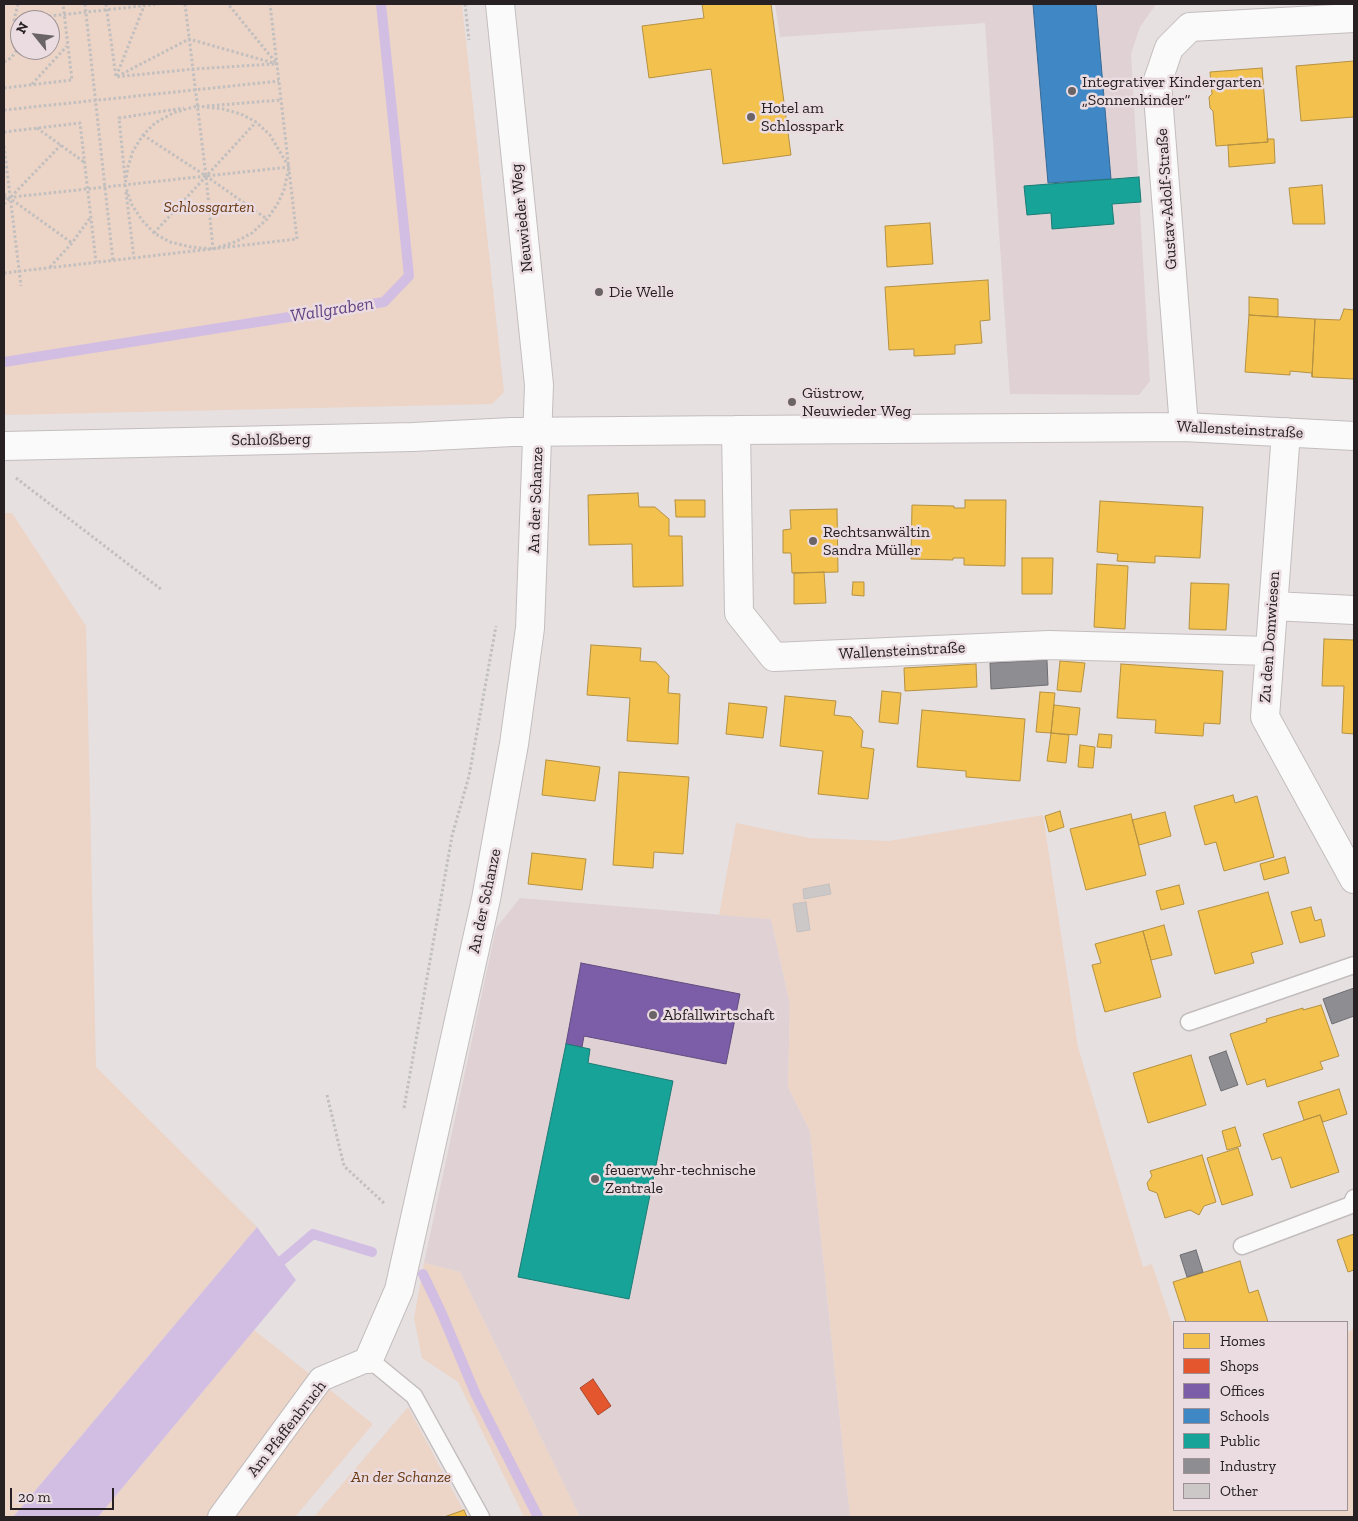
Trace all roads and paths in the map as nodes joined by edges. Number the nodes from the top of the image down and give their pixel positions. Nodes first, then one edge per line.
1 (63, 4) edge
2 (85, 4) edge
3 (106, 4) edge
4 (160, 4) edge
5 (185, 4) edge
6 (228, 4) edge
7 (270, 4) edge
8 (500, 4) edge
9 (144, 5) edge
10 (107, 10) junction
11 (86, 13) junction
12 (60, 15) edge
13 (65, 15) junction
14 (1354, 18) edge
15 (189, 38) junction
16 (68, 46) junction
17 (277, 64) junction
18 (193, 69) junction
19 (116, 77) junction
20 (279, 81) junction
21 (32, 84) junction
22 (4, 88) edge
23 (195, 90) junction
24 (96, 100) junction
25 (281, 100) junction
26 (198, 106) junction
27 (4, 110) edge
28 (256, 122) junction
29 (36, 128) junction
30 (4, 132) edge
31 (143, 136) junction
32 (61, 145) junction
33 (4, 146) edge
34 (84, 162) junction
35 (289, 167) junction
36 (206, 176) junction
37 (125, 185) junction
38 (104, 187) junction
39 (87, 189) junction
40 (4, 194) edge
41 (4, 198) edge
42 (9, 198) junction
43 (4, 204) edge
44 (90, 218) junction
45 (267, 219) junction
46 (154, 233) junction
47 (72, 243) junction
48 (213, 249) junction
49 (134, 258) junction
50 (112, 261) junction
51 (96, 262) junction
52 (50, 268) junction
53 (19, 271) junction
54 (4, 273) edge
55 (21, 286) dead end
56 (1184, 427) junction
57 (736, 430) junction
58 (538, 432) junction
59 (1286, 432) junction
60 (1354, 436) edge
61 (4, 446) edge
62 (12, 475) dead end
63 (162, 590) dead end
64 (1273, 606) junction
65 (1354, 610) edge
66 (496, 621) dead end
67 (1270, 651) junction
68 (1354, 879) edge
69 (1354, 965) edge
70 (1189, 1022) dead end
71 (327, 1095) dead end
72 (404, 1109) dead end
73 (389, 1196) dead end
74 (1354, 1198) edge
75 (1242, 1246) dead end
76 (369, 1359) junction
77 (220, 1517) edge
78 (480, 1517) edge

1 - 13 path
2 - 11 path
3 - 10 path
4 - 9 path
5 - 15 path
6 - 17 path
7 - 17 path
8 - 58 street, Neuwieder Weg
9 - 10 path
9 - 19 path
10 - 11 path
10 - 19 path
11 - 13 path
11 - 24 path
12 - 13 path
13 - 16 path
14 - 56 street, Gustav-Adolf-Straße
15 - 17 path
15 - 18 path
15 - 19 path
16 - 21 path
16 - 21 path
17 - 18 path
17 - 20 path
18 - 19 path
18 - 23 path
20 - 23 path
20 - 25 path
21 - 22 path
23 - 24 path
23 - 26 path
24 - 27 path
24 - 38 path
25 - 26 path
25 - 35 path
26 - 28 path
26 - 31 path
26 - 36 path
26 - 37 path
28 - 35 path
28 - 36 path
29 - 30 path
29 - 32 path
29 - 34 path
31 - 36 path
31 - 37 path
32 - 34 path
32 - 42 path
33 - 42 path
34 - 39 path
35 - 36 path
35 - 45 path
35 - 48 path
36 - 37 path
36 - 45 path
36 - 46 path
36 - 48 path
37 - 38 path
37 - 46 path
37 - 49 path
38 - 39 path
38 - 50 path
39 - 42 path
39 - 44 path
40 - 42 path
41 - 42 path
42 - 43 path
42 - 47 path
42 - 53 path
44 - 47 path
44 - 51 path
45 - 48 path
46 - 48 path
47 - 52 path
48 - 49 path
49 - 50 path
50 - 51 path
51 - 52 path
52 - 53 path
53 - 54 path
53 - 55 path
56 - 57 street, Wallensteinstraße
56 - 59 street, Wallensteinstraße
57 - 58 street, Wallensteinstraße
57 - 67 street, Wallensteinstraße
58 - 61 street, Schloßberg
58 - 76 street, An der Schanze
59 - 60 street, Wallensteinstraße
59 - 64 street, Zu den Domwiesen
62 - 63 path
64 - 65 street
64 - 67 street, Zu den Domwiesen
66 - 72 path
67 - 68 street, Zu den Domwiesen
69 - 70 lane
71 - 73 path
74 - 75 lane
76 - 77 street, Am Pfaffenbruch
76 - 78 lane

